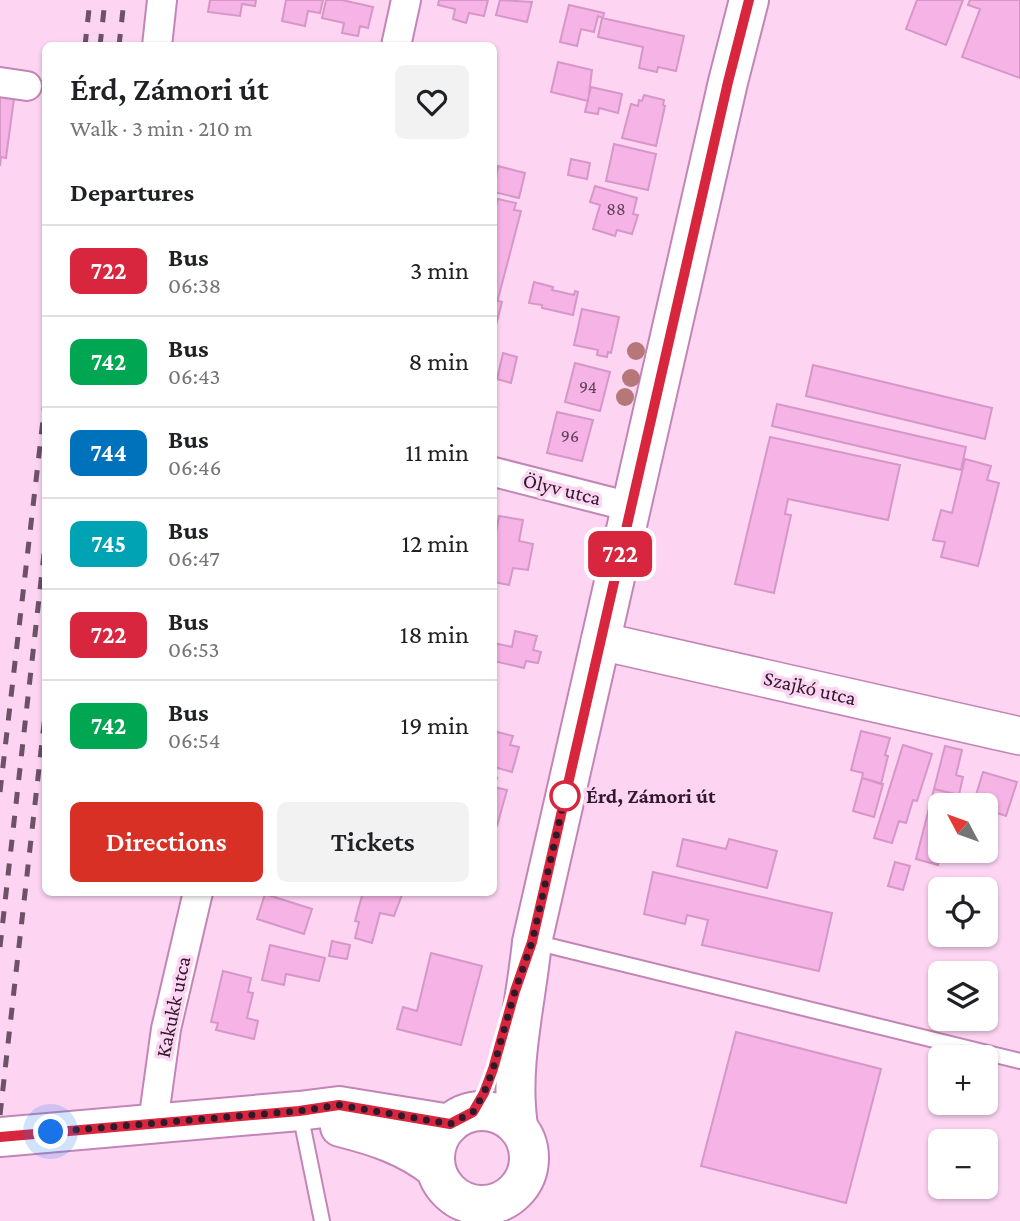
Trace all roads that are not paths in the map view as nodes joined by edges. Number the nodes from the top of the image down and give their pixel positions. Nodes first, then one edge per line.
1 (162, 0) edge
2 (406, 0) edge
3 (749, 0) edge
4 (157, 42) edge
5 (397, 42) edge
6 (497, 473) edge
7 (631, 507) junction
8 (600, 641) junction
9 (1020, 736) edge
10 (197, 896) edge
11 (532, 942) junction
12 (1020, 1061) edge
13 (299, 1111) junction
14 (462, 1118) junction
15 (153, 1123) junction
16 (518, 1126) junction
17 (0, 1137) edge
18 (444, 1194) edge
19 (492, 1212) edge
20 (322, 1221) edge

1 - 4 street
2 - 5 street
3 - 7 main road
6 - 7 street, Ölyv utca
7 - 8 main road
8 - 9 street, Szajkó utca
8 - 11 main road
10 - 15 street, Kakukk utca
11 - 12 lane
11 - 14 main road
11 - 16 main road
13 - 14 main road
13 - 15 main road
13 - 18 main road
13 - 20 lane
14 - 16 main road
14 - 18 main road
15 - 17 main road
16 - 19 main road
18 - 19 main road

